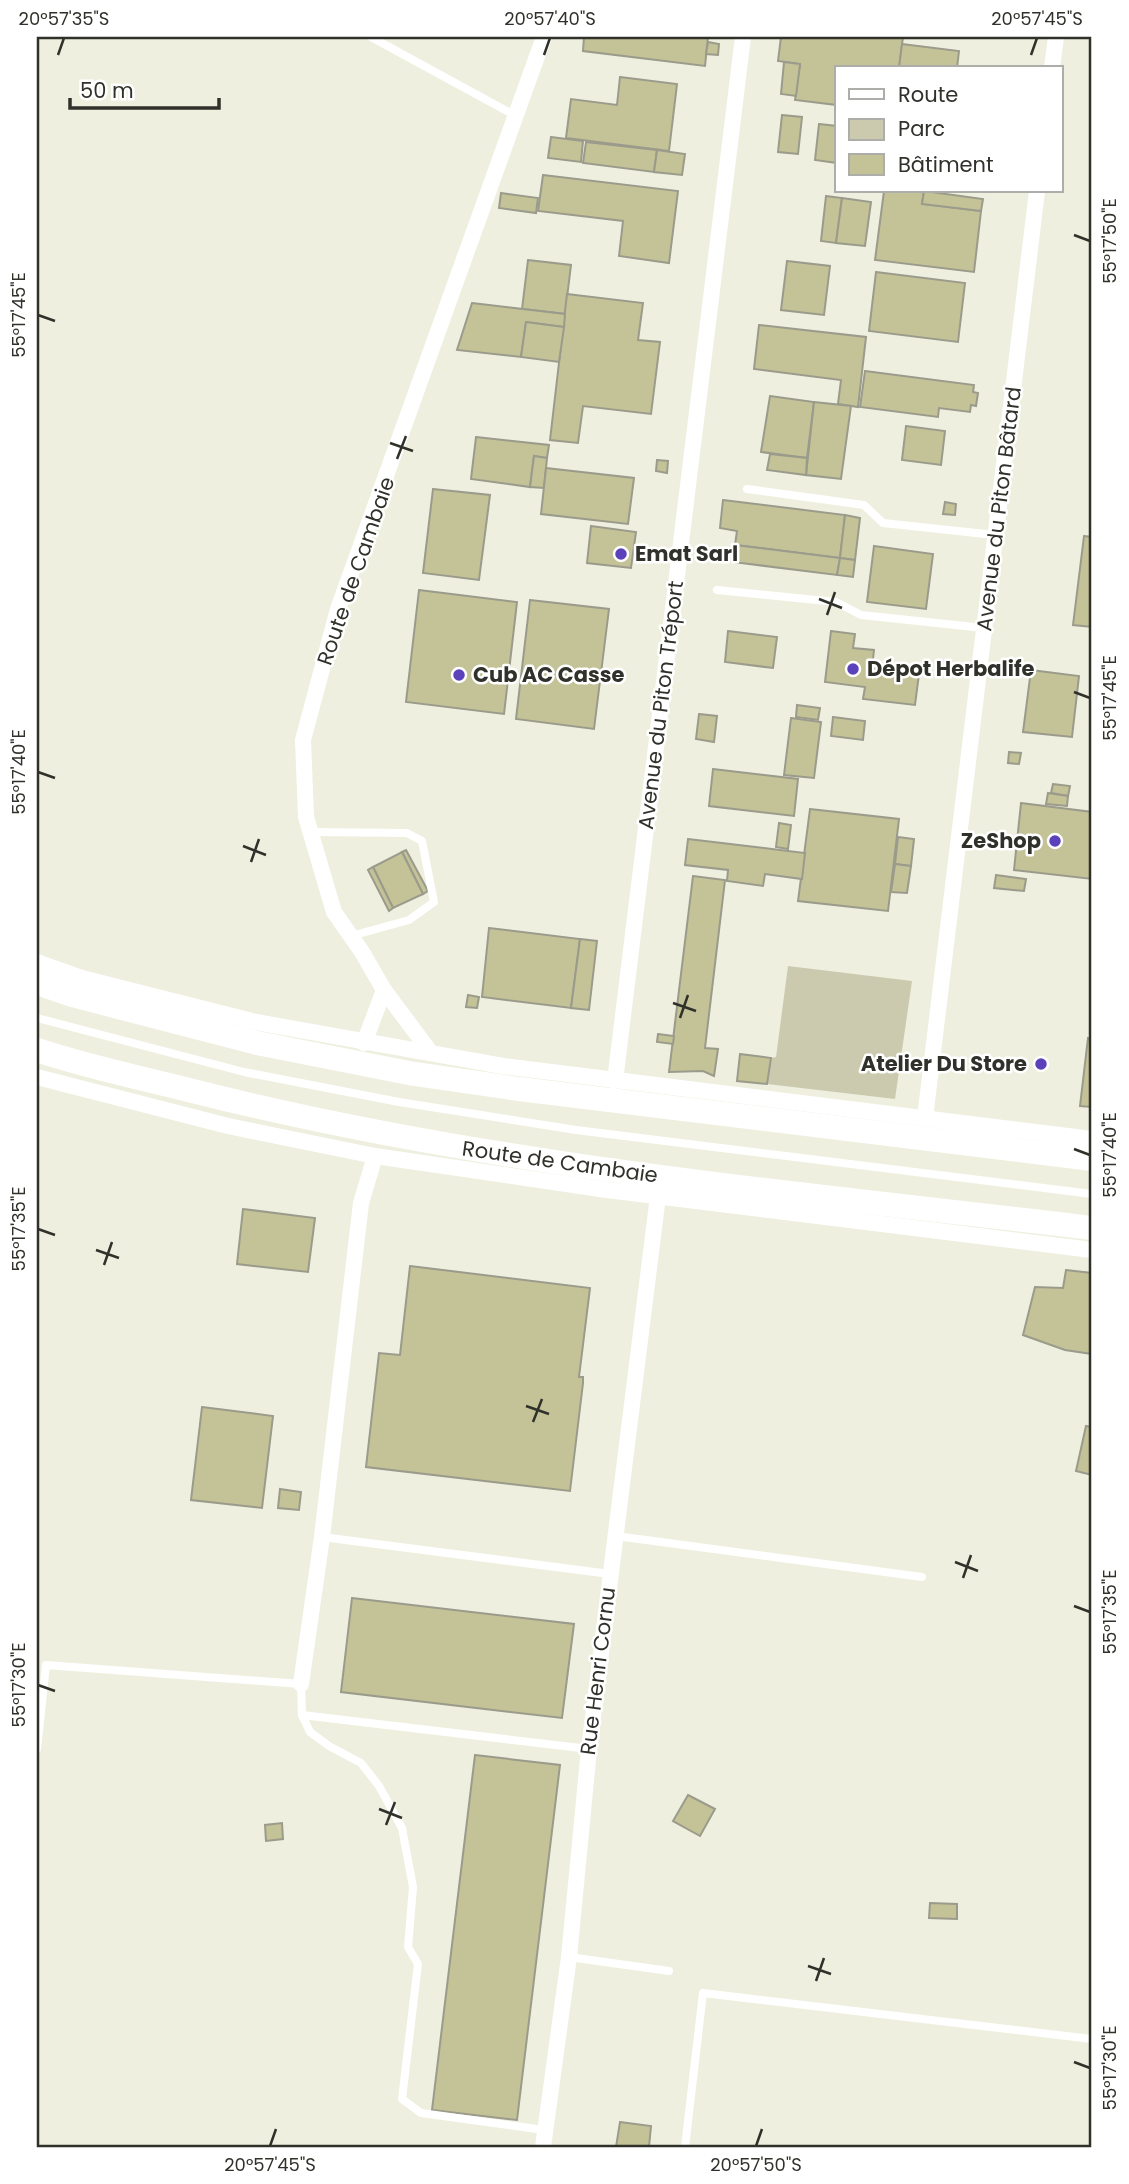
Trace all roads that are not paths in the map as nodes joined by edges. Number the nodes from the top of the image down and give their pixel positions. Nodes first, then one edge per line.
1 (371, 37) edge
2 (544, 37) edge
3 (743, 37) edge
4 (1056, 37) edge
5 (1052, 66) edge
6 (516, 116) junction
7 (1037, 192) edge
8 (747, 489) dead end
9 (995, 535) junction
10 (716, 590) dead end
11 (984, 628) junction
12 (311, 832) junction
13 (351, 936) junction
14 (37, 962) edge
15 (37, 984) edge
16 (384, 990) junction
17 (37, 1018) edge
18 (364, 1043) junction
19 (37, 1050) edge
20 (431, 1053) junction
21 (37, 1077) edge
22 (615, 1081) junction
23 (925, 1118) junction
24 (1092, 1139) edge
25 (375, 1156) junction
26 (1092, 1159) edge
27 (1092, 1194) edge
28 (658, 1196) junction
29 (1092, 1228) edge
30 (1092, 1250) edge
31 (615, 1536) junction
32 (322, 1537) junction
33 (610, 1574) junction
34 (922, 1577) dead end
35 (301, 1684) junction
36 (302, 1715) junction
37 (37, 1749) edge
38 (589, 1749) junction
39 (569, 1957) junction
40 (669, 1971) dead end
41 (1092, 2039) edge
42 (544, 2130) junction
43 (543, 2147) edge
44 (685, 2147) edge

1 - 6 lane
2 - 6 street, Route de Cambaie
3 - 22 street, Avenue du Piton Tréport
4 - 5 street
6 - 12 street, Route de Cambaie
7 - 9 street, Avenue du Piton Bâtard
8 - 9 lane
9 - 11 street, Avenue du Piton Bâtard
10 - 11 lane
11 - 23 street, Avenue du Piton Bâtard
12 - 13 street, Route de Cambaie
12 - 13 lane
13 - 16 street, Route de Cambaie
14 - 18 street
15 - 26 main road
16 - 18 street
16 - 20 street, Route de Cambaie
17 - 27 lane
18 - 20 street
19 - 29 main road, Route de Cambaie
20 - 22 street
21 - 25 street
22 - 23 street
23 - 24 street
25 - 28 street
25 - 32 street
28 - 30 street
28 - 31 street, Rue Henri Cornu
31 - 33 street, Rue Henri Cornu
31 - 34 lane
32 - 33 lane
32 - 35 street
33 - 38 street, Rue Henri Cornu
35 - 36 lane
35 - 37 lane
36 - 38 lane
36 - 42 lane
38 - 39 street, Rue Henri Cornu
39 - 40 lane
39 - 42 street, Rue Henri Cornu
41 - 44 lane
42 - 43 street, Rue Henri Cornu

